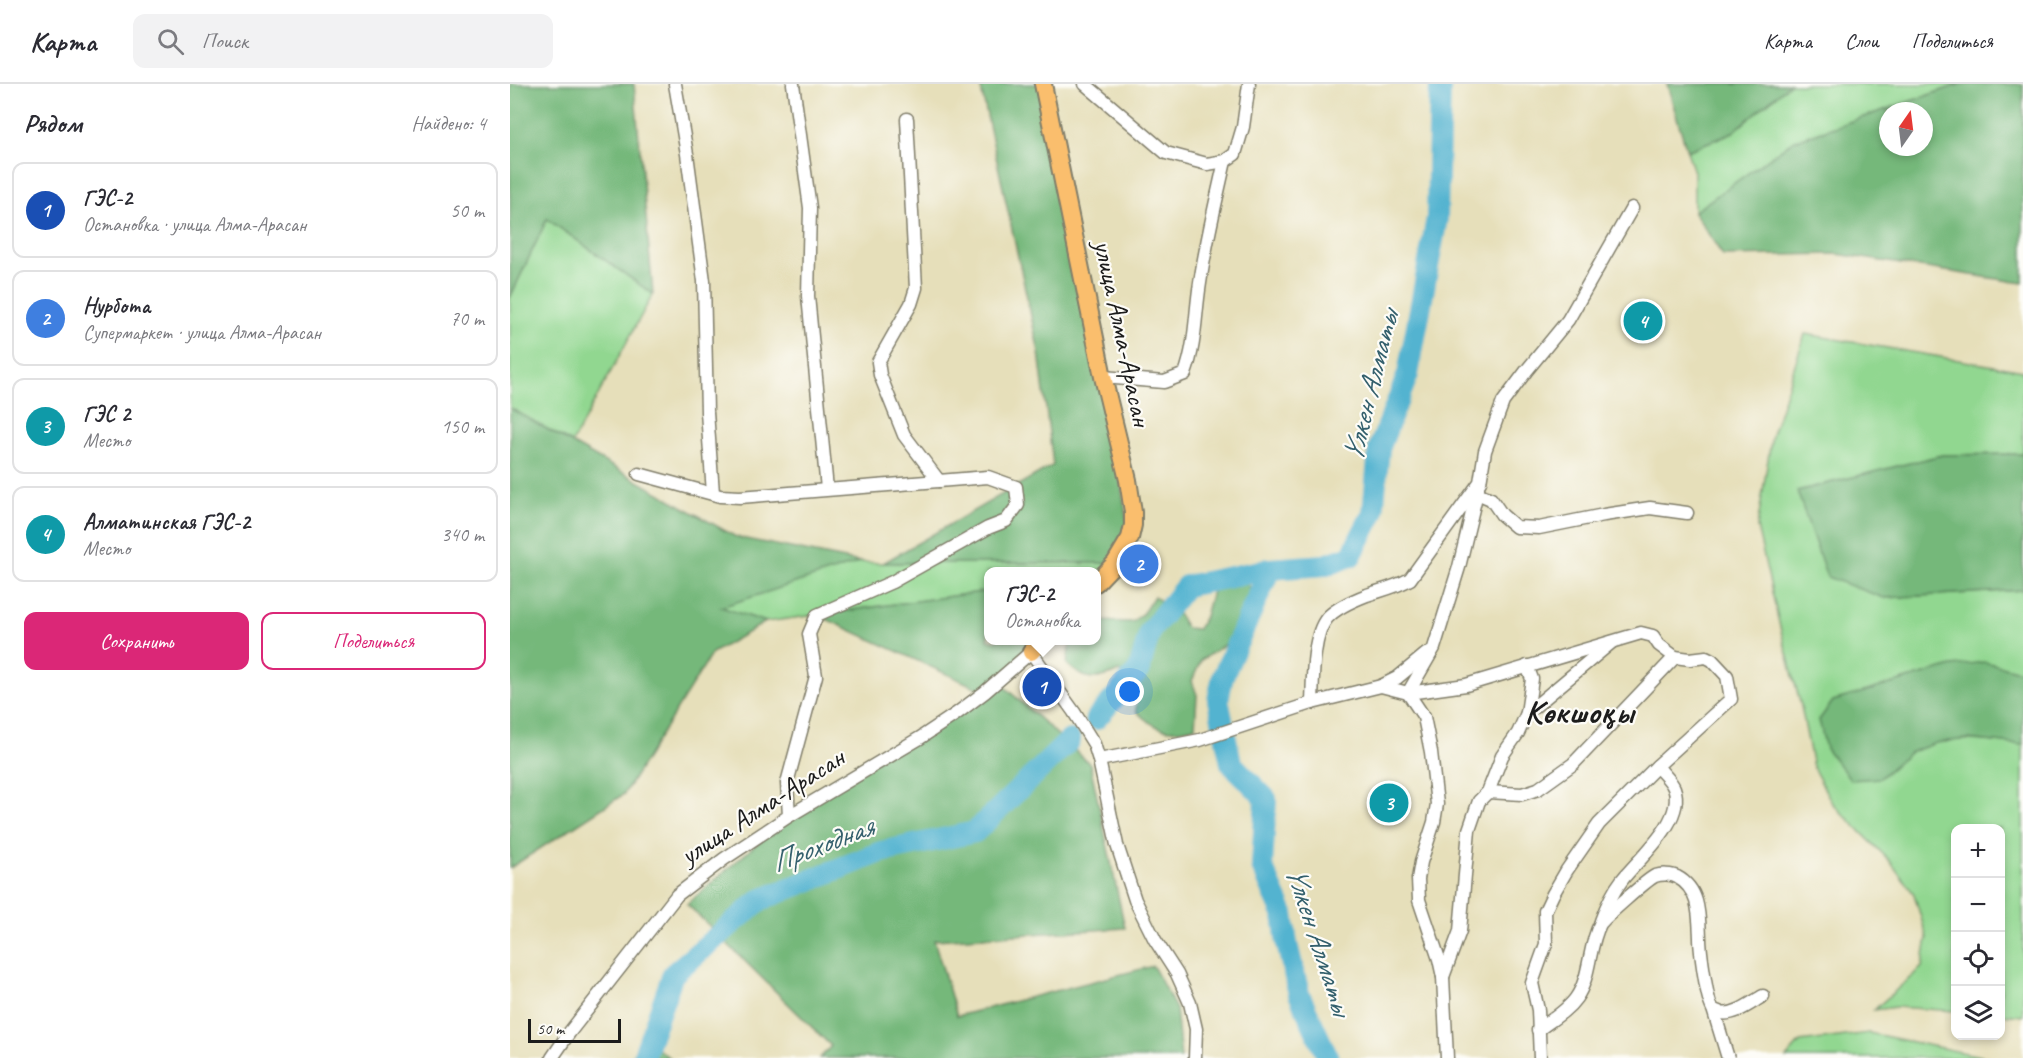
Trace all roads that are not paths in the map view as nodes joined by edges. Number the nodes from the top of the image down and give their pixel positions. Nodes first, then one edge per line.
1 (675, 84) edge
2 (793, 84) edge
3 (1043, 84) edge
4 (1085, 84) edge
5 (1250, 84) edge
6 (907, 119) dead end
7 (1226, 161) junction
8 (1632, 208) dead end
9 (1103, 377) junction
10 (639, 474) dead end
11 (939, 481) junction
12 (1478, 487) junction
13 (827, 489) junction
14 (713, 493) junction
15 (1687, 513) dead end
16 (1101, 578) edge
17 (1615, 639) junction
18 (1036, 646) edge
19 (1434, 648) junction
20 (1675, 657) junction
21 (1527, 666) junction
22 (1381, 686) junction
23 (1408, 693) junction
24 (1312, 703) junction
25 (1527, 713) junction
26 (1099, 760) junction
27 (1657, 766) junction
28 (1488, 792) junction
29 (789, 816) junction
30 (1601, 923) junction
31 (1456, 941) junction
32 (1435, 947) junction
33 (1443, 977) junction
34 (1763, 996) dead end
35 (1713, 1009) junction
36 (1538, 1030) junction
37 (552, 1058) edge
38 (1195, 1058) edge
39 (1447, 1058) edge
40 (1540, 1058) edge
41 (1728, 1058) edge

1 - 14 street
2 - 13 street
3 - 9 main road, улица Алма-Арасан
4 - 7 street
5 - 7 street
6 - 11 street
7 - 9 street
8 - 12 street
9 - 16 main road, улица Алма-Арасан
10 - 14 street
11 - 13 street
11 - 29 street
12 - 15 street
12 - 19 street
12 - 24 street
13 - 14 street
17 - 20 street
17 - 21 street
17 - 25 street
18 - 26 street
18 - 29 street, улица Алма-Арасан
19 - 22 street
19 - 23 street
20 - 27 street
20 - 28 street
21 - 23 street
21 - 25 street
22 - 23 street
22 - 24 street
23 - 32 street
24 - 26 street
25 - 28 street
26 - 38 street
27 - 30 street
27 - 36 street
28 - 31 street
29 - 37 street, улица Алма-Арасан
30 - 35 street
30 - 36 street
31 - 32 street
31 - 33 street
32 - 33 street
33 - 39 street
34 - 35 street
35 - 41 street
36 - 40 street

